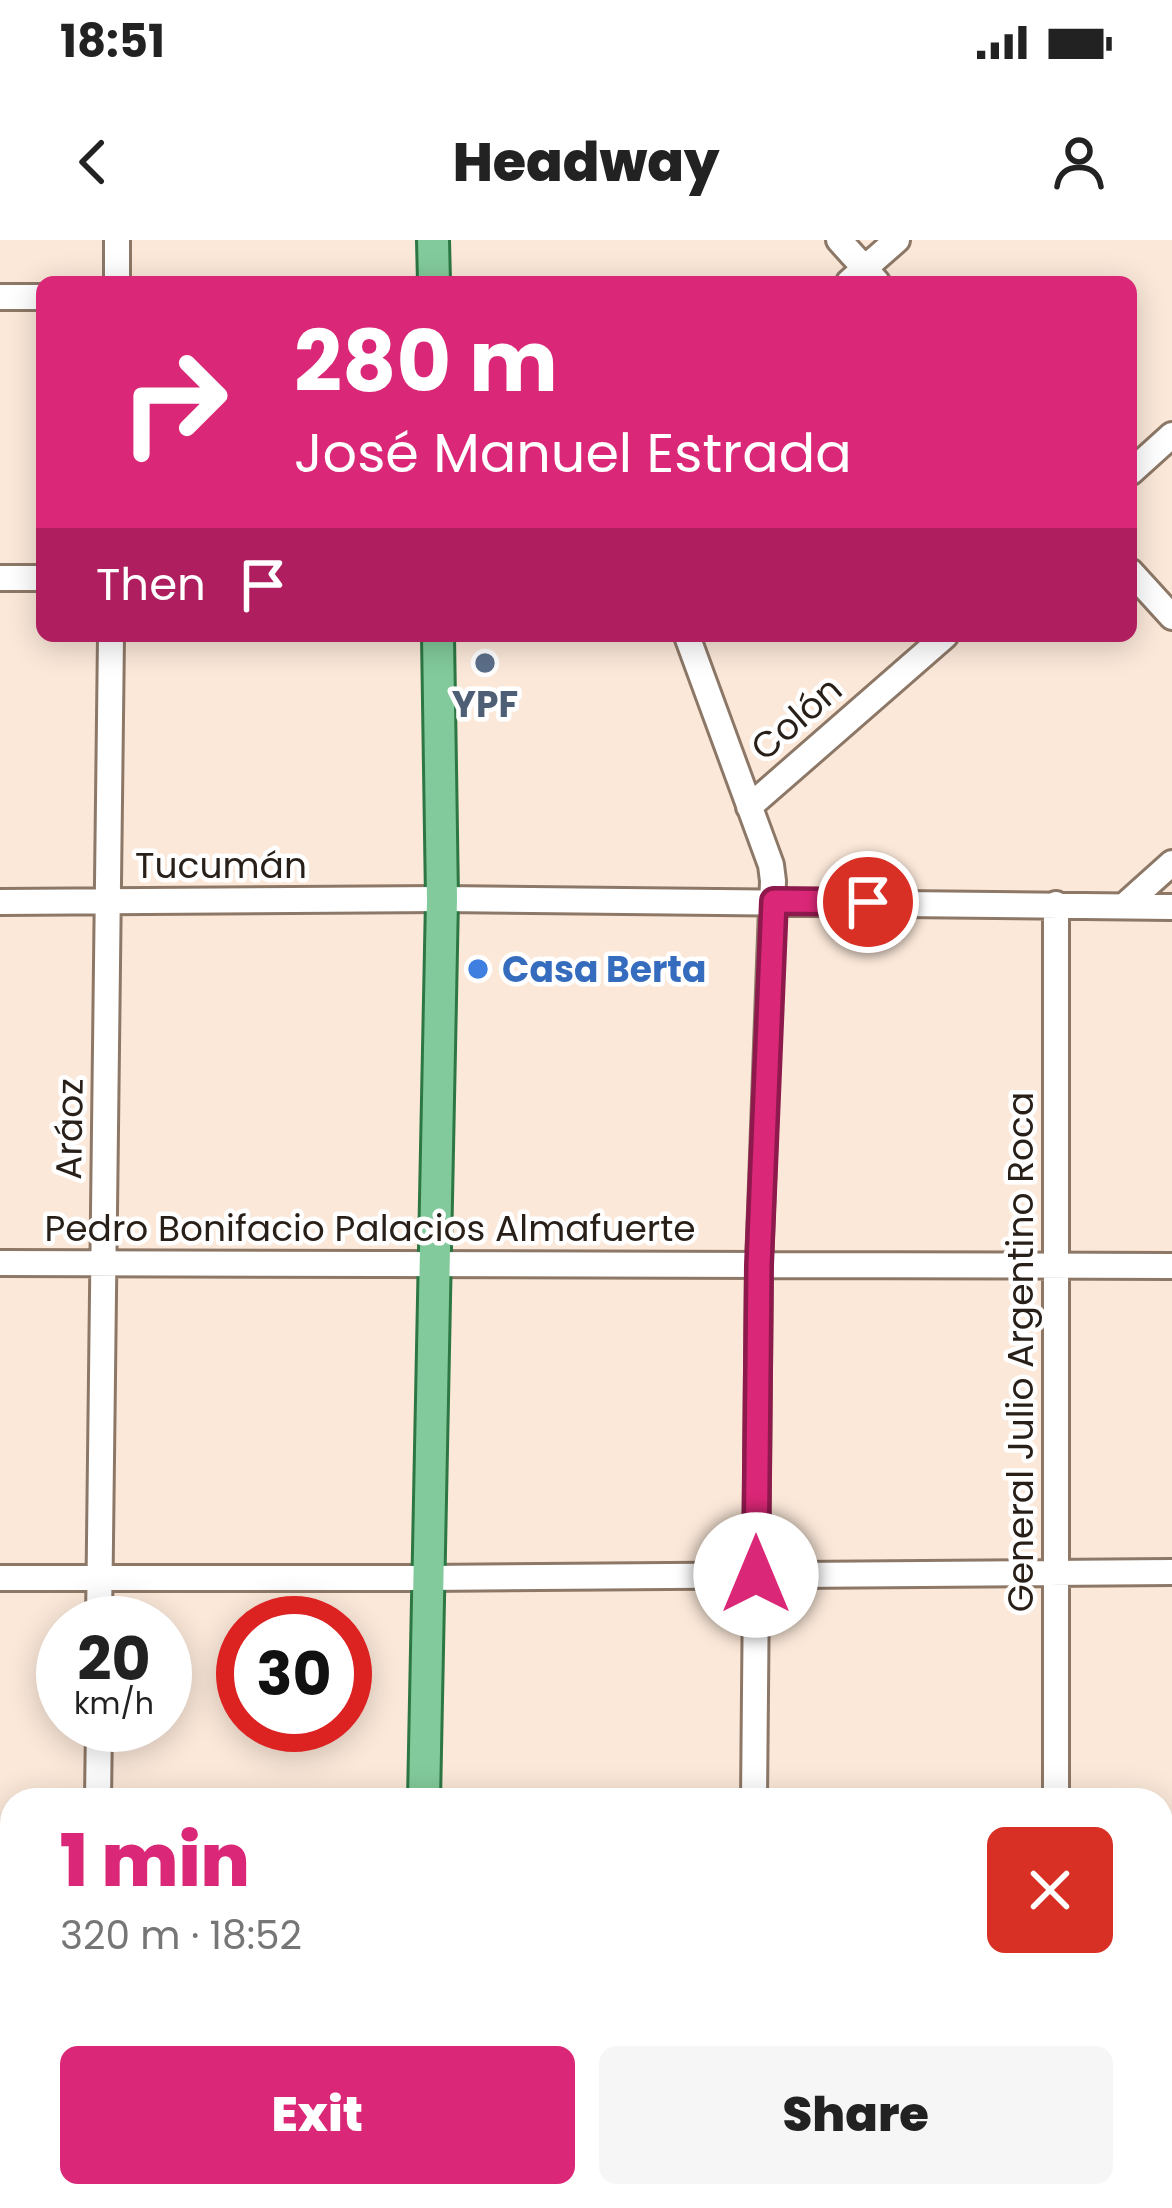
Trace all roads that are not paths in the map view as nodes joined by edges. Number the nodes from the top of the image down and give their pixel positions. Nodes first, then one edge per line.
1 (117, 240) edge
2 (434, 240) edge
3 (839, 240) edge
4 (897, 240) edge
5 (117, 276) edge
6 (434, 276) edge
7 (863, 276) edge
8 (865, 276) edge
9 (0, 297) edge
10 (36, 298) edge
11 (1172, 435) edge
12 (1137, 467) edge
13 (0, 578) edge
14 (36, 578) edge
15 (1137, 579) edge
16 (1172, 617) edge
17 (111, 642) edge
18 (442, 642) edge
19 (689, 642) edge
20 (937, 642) edge
21 (749, 807) junction
22 (1172, 862) edge
23 (442, 899) junction
24 (774, 901) junction
25 (0, 902) edge
26 (108, 902) junction
27 (1056, 904) junction
28 (1124, 906) junction
29 (1172, 907) edge
30 (0, 1263) edge
31 (103, 1264) junction
32 (436, 1265) junction
33 (759, 1265) junction
34 (1056, 1265) junction
35 (1172, 1266) edge
36 (1172, 1572) edge
37 (1057, 1573) junction
38 (756, 1575) junction
39 (428, 1578) junction
40 (0, 1579) edge
41 (99, 1579) junction
42 (99, 1596) edge
43 (98, 1752) edge
44 (98, 1788) edge
45 (424, 1788) edge
46 (754, 1788) edge
47 (1056, 1788) edge

1 - 5 street
2 - 6 main road
3 - 7 street
4 - 8 street
9 - 10 street
11 - 12 street
13 - 14 street
15 - 16 street
17 - 26 street, Aráoz
18 - 23 main road
19 - 21 street
20 - 21 street, Colón
21 - 24 street
22 - 28 street
23 - 24 street, Tucumán
23 - 26 street, Tucumán
23 - 32 main road
24 - 27 street, Tucumán
24 - 33 street
25 - 26 street, Tucumán
26 - 31 street, Aráoz
27 - 28 street, Tucumán
27 - 34 street, General Julio Argentino Roca
28 - 29 street, Tucumán
30 - 31 street, Pedro Bonifacio Palacios Almafuerte
31 - 32 street, Pedro Bonifacio Palacios Almafuerte
31 - 41 street, Aráoz
32 - 33 street, Pedro Bonifacio Palacios Almafuerte
32 - 39 main road
33 - 34 street, Pedro Bonifacio Palacios Almafuerte
33 - 38 street
34 - 35 street, Pedro Bonifacio Palacios Almafuerte
34 - 37 street, General Julio Argentino Roca
36 - 37 street
37 - 38 street
37 - 47 street, General Julio Argentino Roca
38 - 39 street
38 - 46 street
39 - 41 street
39 - 45 main road
40 - 41 street
41 - 42 street, Aráoz
43 - 44 street

